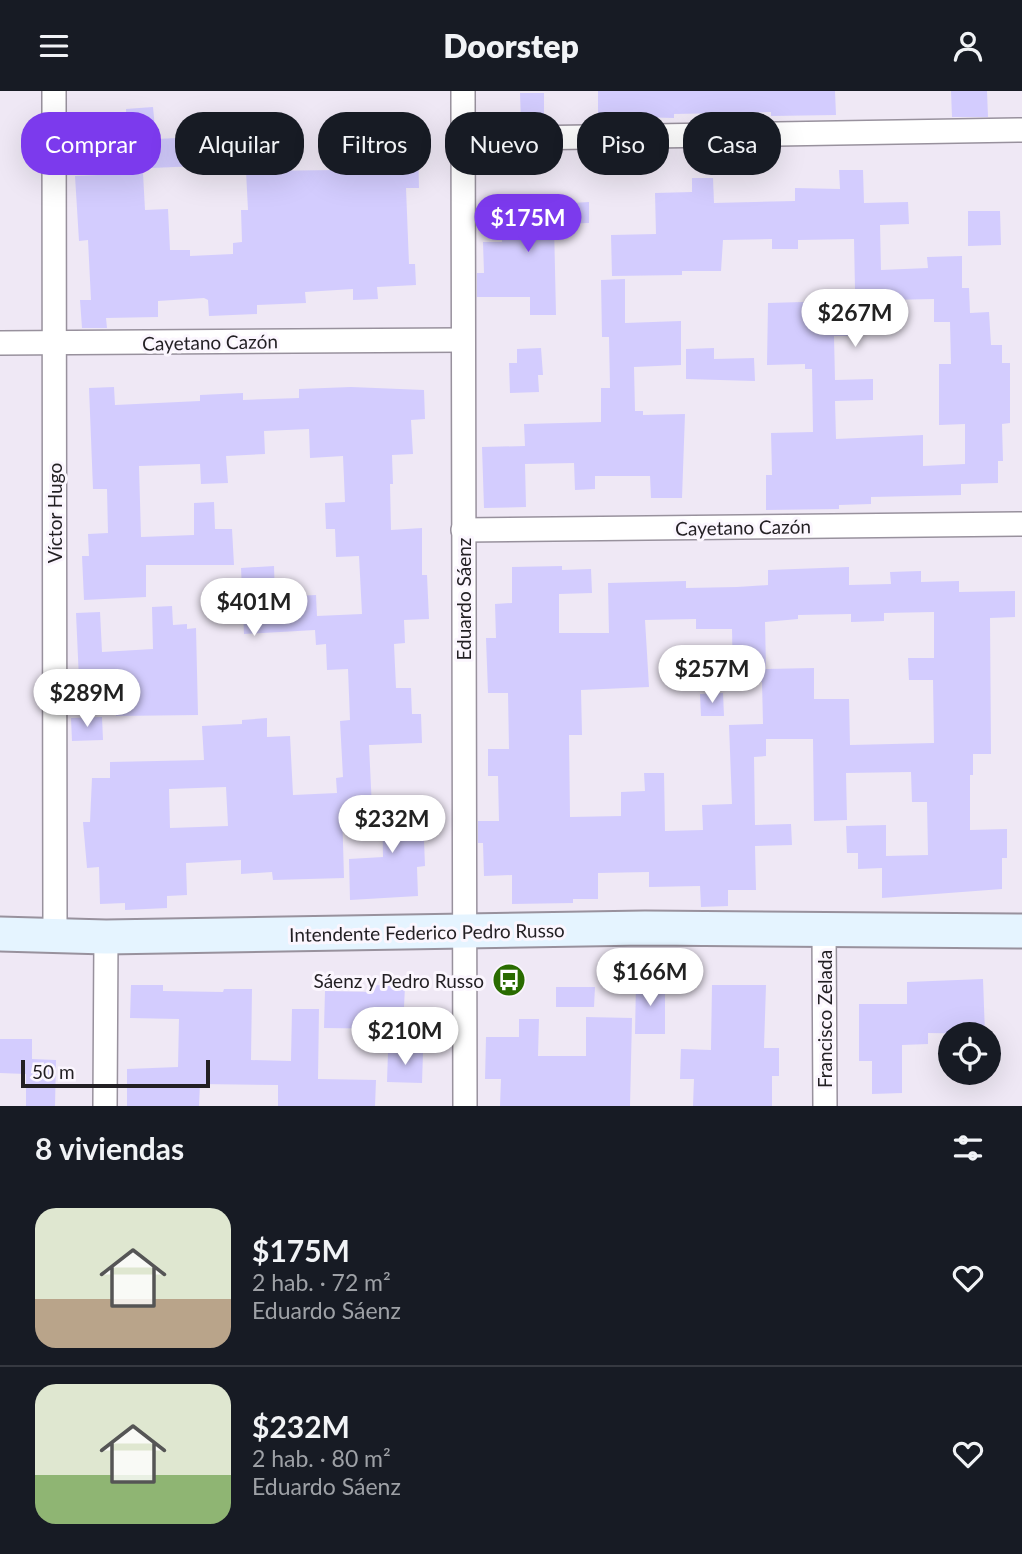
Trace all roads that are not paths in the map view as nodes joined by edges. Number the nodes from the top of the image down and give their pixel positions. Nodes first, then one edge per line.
1 (54, 91) edge
2 (463, 91) edge
3 (463, 112) edge
4 (1022, 129) edge
5 (563, 137) edge
6 (462, 175) edge
7 (461, 340) junction
8 (0, 343) edge
9 (54, 344) junction
10 (1022, 524) edge
11 (463, 530) junction
12 (824, 931) junction
13 (1022, 931) edge
14 (463, 932) junction
15 (0, 934) edge
16 (55, 935) junction
17 (106, 937) junction
18 (106, 1106) edge
19 (466, 1106) edge
20 (825, 1106) edge

1 - 9 street, Víctor Hugo
2 - 3 street, Eduardo Sáenz
4 - 5 street
6 - 7 street, Eduardo Sáenz
7 - 9 street, Cayetano Cazón
7 - 11 street, Eduardo Sáenz
8 - 9 street, Cayetano Cazón
9 - 16 street, Víctor Hugo
10 - 11 street, Cayetano Cazón
11 - 14 street, Eduardo Sáenz
12 - 13 street, Intendente Federico Pedro Russo
12 - 14 street, Intendente Federico Pedro Russo
12 - 20 street, Francisco Zelada
14 - 17 street, Intendente Federico Pedro Russo
14 - 19 street, Eduardo Sáenz
15 - 16 street, Intendente Federico Pedro Russo
16 - 17 street, Intendente Federico Pedro Russo
17 - 18 street

